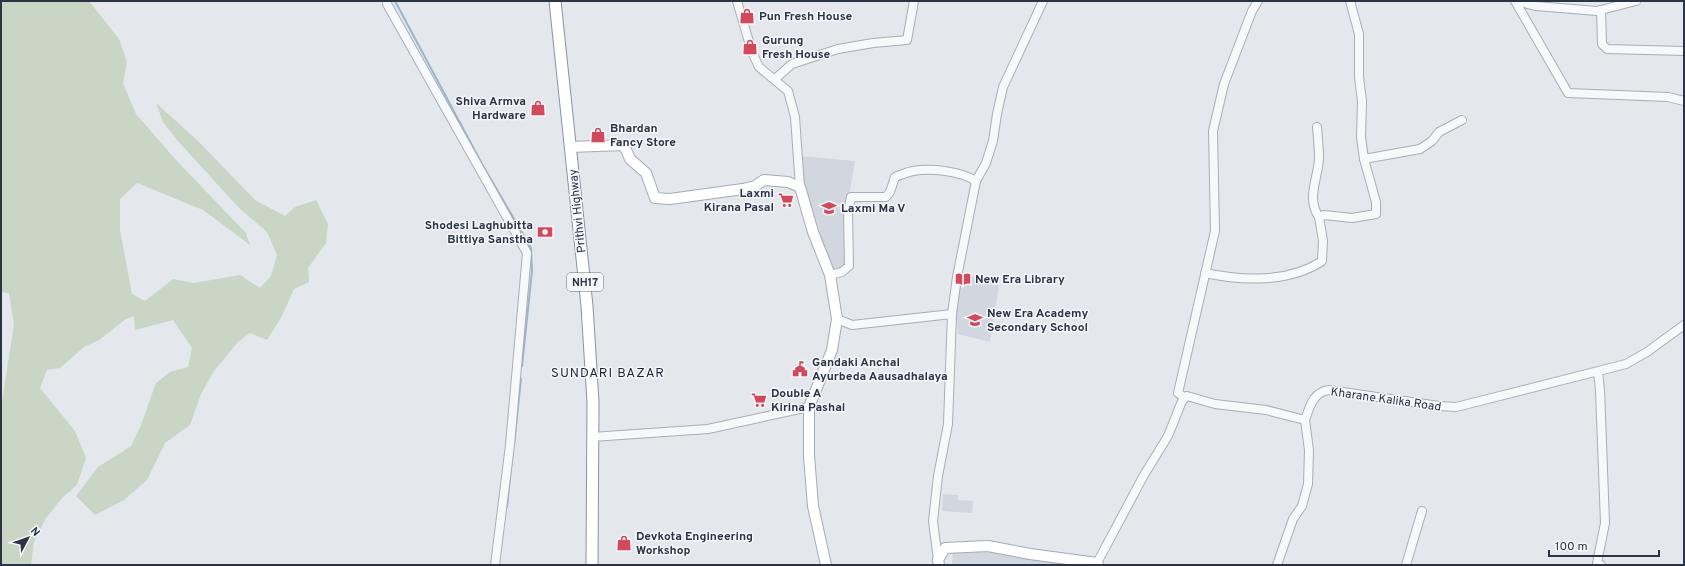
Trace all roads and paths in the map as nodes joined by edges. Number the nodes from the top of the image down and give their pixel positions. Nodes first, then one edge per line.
1 (387, 1) edge
2 (555, 1) edge
3 (736, 1) edge
4 (914, 1) edge
5 (1043, 1) edge
6 (1258, 1) edge
7 (1350, 1) edge
8 (1515, 1) edge
9 (1636, 1) edge
10 (1601, 10) junction
11 (1684, 51) edge
12 (775, 79) junction
13 (1684, 100) edge
14 (1462, 120) dead end
15 (1317, 128) dead end
16 (570, 147) junction
17 (1364, 159) junction
18 (976, 181) junction
19 (800, 187) junction
20 (1319, 217) junction
21 (1205, 273) junction
22 (830, 275) junction
23 (952, 314) junction
24 (837, 319) junction
25 (1684, 325) edge
26 (1598, 372) junction
27 (1184, 397) junction
28 (809, 407) junction
29 (1305, 420) junction
30 (592, 437) junction
31 (1422, 511) dead end
32 (939, 562) edge
33 (1098, 564) edge
34 (495, 565) edge
35 (592, 565) edge
36 (826, 565) edge
37 (1277, 565) edge
38 (1406, 565) edge
39 (1601, 565) edge

1 - 34 street
2 - 16 highway, Prithvi Highway / NH17
3 - 12 street
4 - 12 street
5 - 18 street
6 - 21 street
7 - 17 street
8 - 10 street
8 - 13 street
9 - 10 street
10 - 11 street
12 - 19 street
14 - 17 street
15 - 20 street
16 - 19 main road
16 - 30 highway, Prithvi Highway / NH17
17 - 20 street
18 - 22 street
18 - 23 street
19 - 22 main road
20 - 21 street
21 - 27 street
22 - 24 main road
23 - 24 street
23 - 32 street
24 - 28 main road
25 - 26 street, Kharane Kalika Road
26 - 29 street, Kharane Kalika Road
26 - 39 street
27 - 29 street
27 - 33 street
28 - 30 street
28 - 36 main road
29 - 37 street
30 - 35 highway, Prithvi Highway / NH17
31 - 38 street
32 - 33 main road

